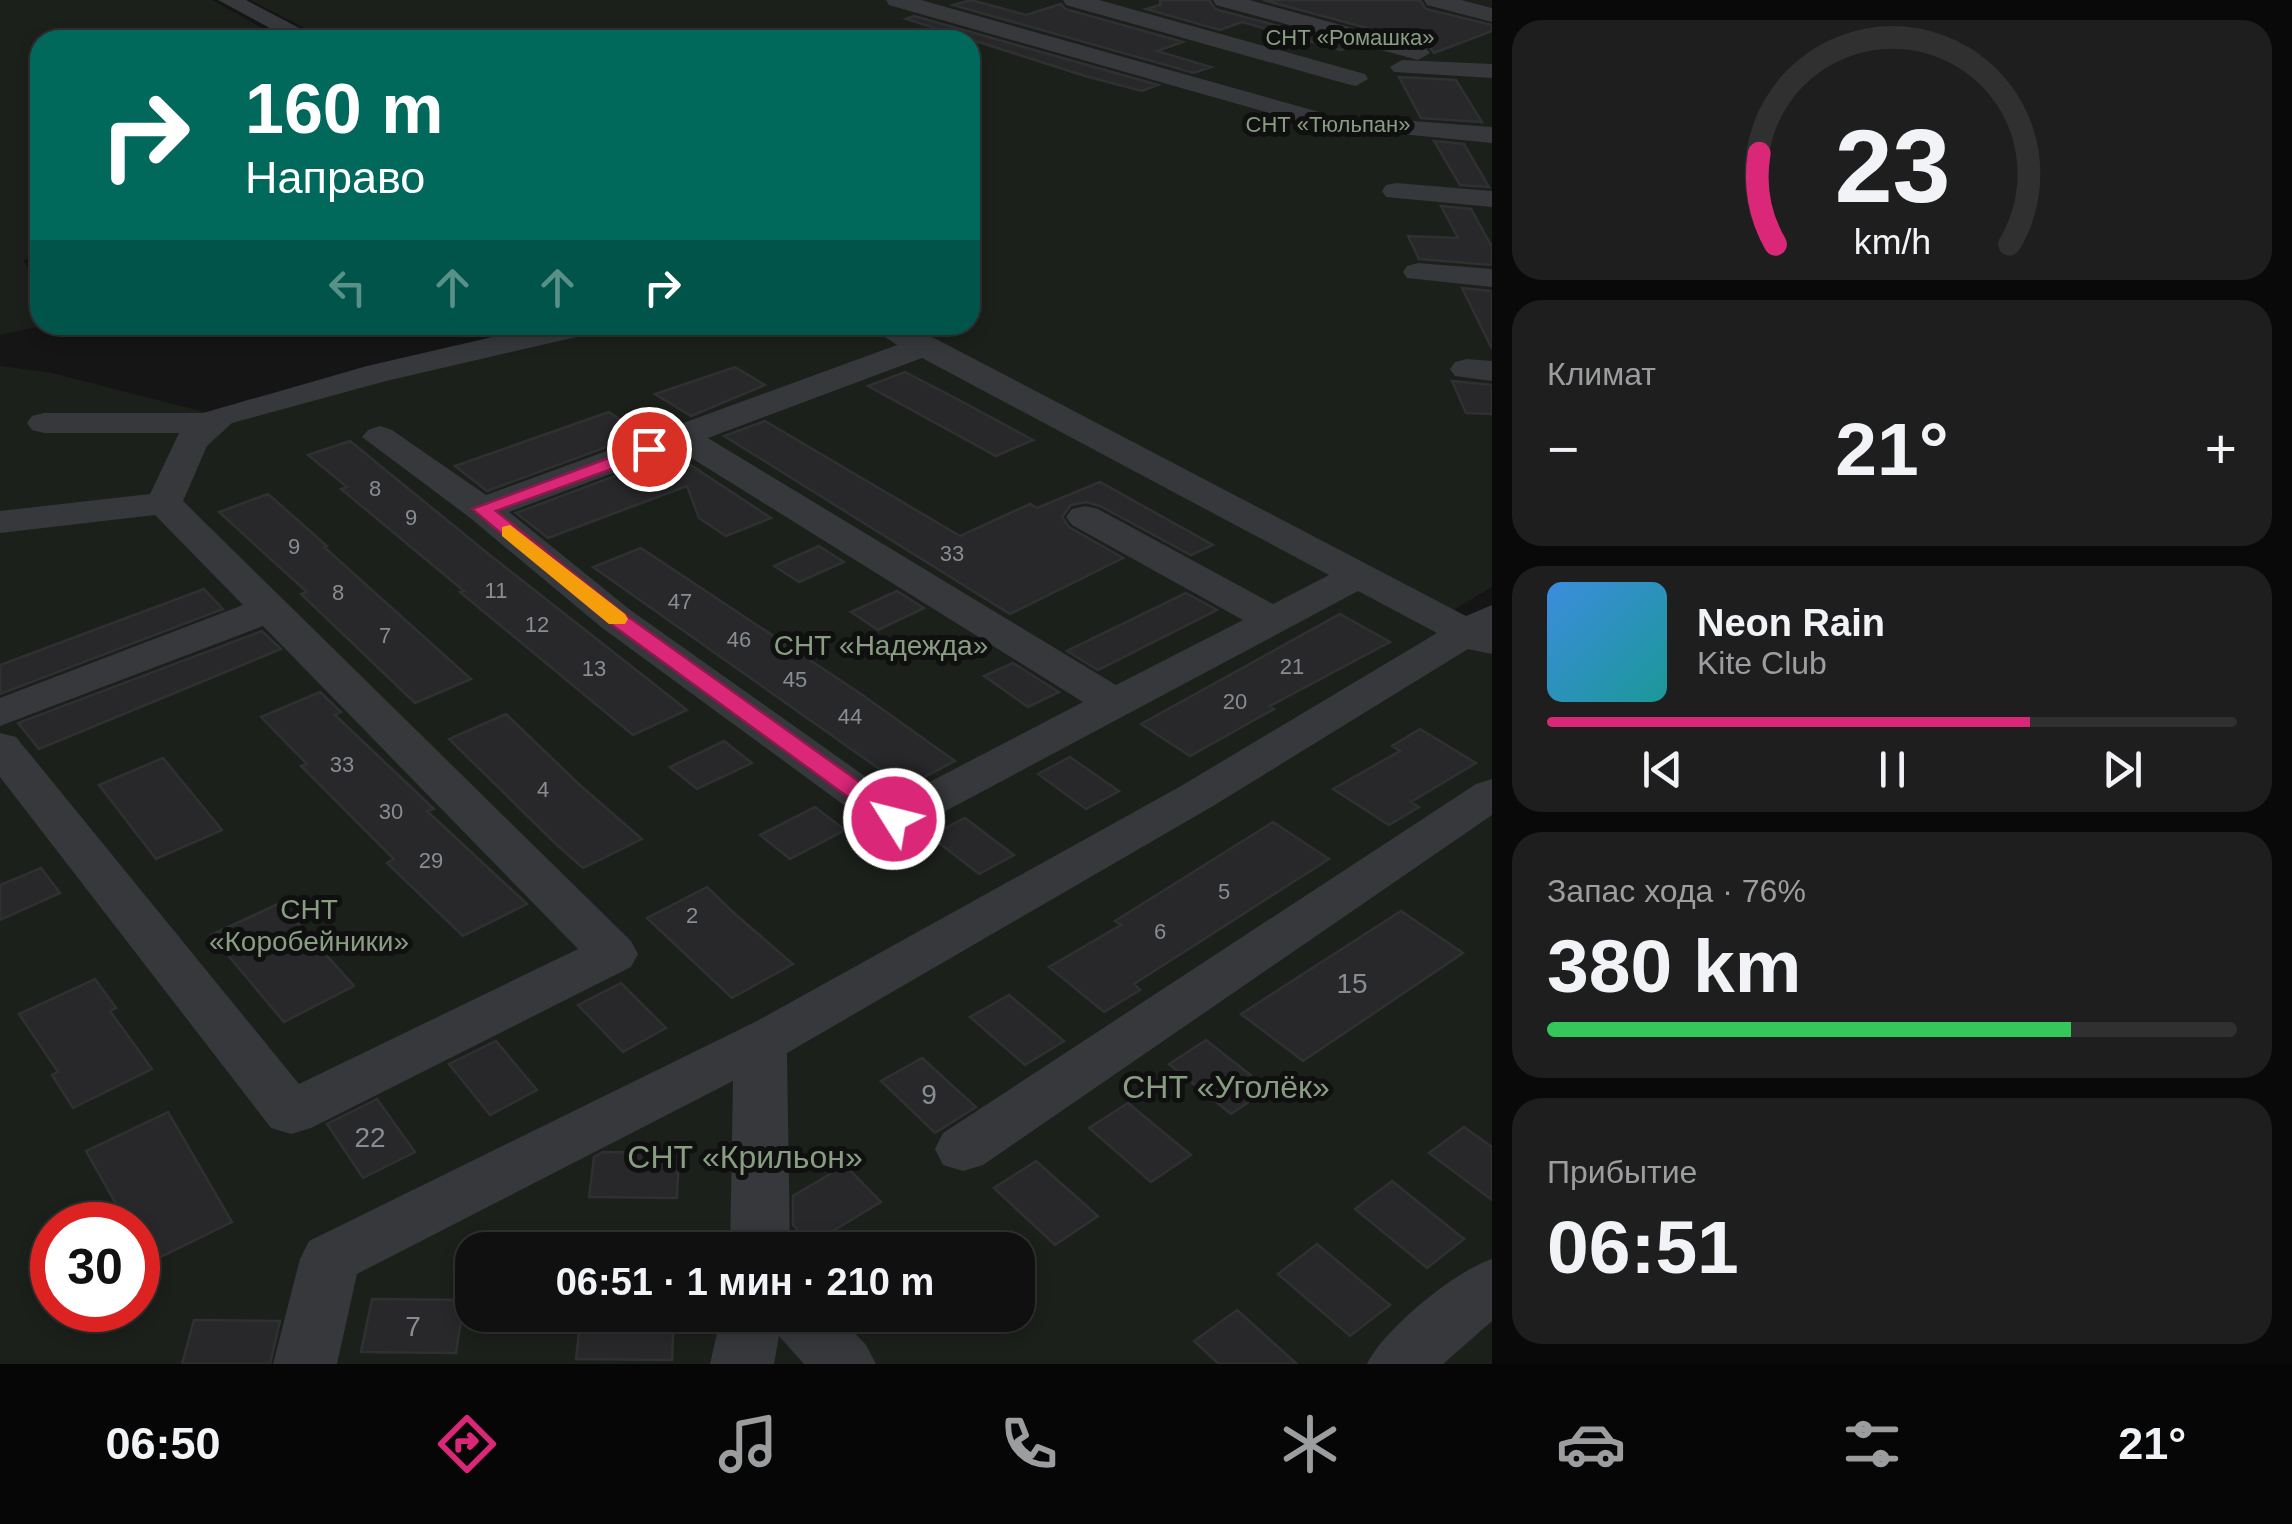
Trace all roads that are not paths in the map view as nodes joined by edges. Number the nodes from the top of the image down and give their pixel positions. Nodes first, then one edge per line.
1 (229, 0) edge
2 (897, 0) edge
3 (1074, 0) edge
4 (1224, 0) edge
5 (1435, 0) edge
6 (1492, 15) edge
7 (290, 30) edge
8 (1492, 71) edge
9 (1356, 79) dead end
10 (1310, 116) dead end
11 (1400, 128) dead end
12 (1492, 135) edge
13 (1396, 191) dead end
14 (1492, 199) edge
15 (1418, 272) dead end
16 (1492, 278) edge
17 (544, 335) edge
18 (903, 335) edge
19 (925, 346) junction
20 (44, 423) dead end
21 (212, 423) junction
22 (682, 436) junction
23 (380, 437) dead end
24 (164, 503) junction
25 (482, 509) junction
26 (1085, 518) dead end
27 (0, 522) edge
28 (1362, 574) junction
29 (270, 609) junction
30 (1273, 620) junction
31 (1484, 632) edge
32 (1113, 702) junction
33 (0, 713) edge
34 (0, 747) edge
35 (1492, 794) edge
36 (760, 1043) junction
37 (964, 1149) dead end
38 (760, 1232) edge
39 (1492, 1284) edge
40 (749, 1332) edge
41 (814, 1332) edge
42 (305, 1364) edge
43 (742, 1364) edge
44 (844, 1364) edge
45 (1400, 1364) edge

1 - 7 street
2 - 10 street
3 - 9 street
4 - 8 street
5 - 6 street
11 - 12 street
13 - 14 street
15 - 16 street
17 - 21 street
18 - 19 street
19 - 22 street
19 - 28 street
20 - 21 street
21 - 24 street
22 - 25 street
22 - 32 street
23 - 25 street
24 - 27 street
24 - 29 street
25 - 32 street
26 - 30 street
28 - 30 street
28 - 31 street
29 - 33 street
29 - 34 street
30 - 32 street
31 - 36 street
35 - 37 street
36 - 38 street
36 - 42 street
39 - 45 street
40 - 43 street
41 - 44 street

